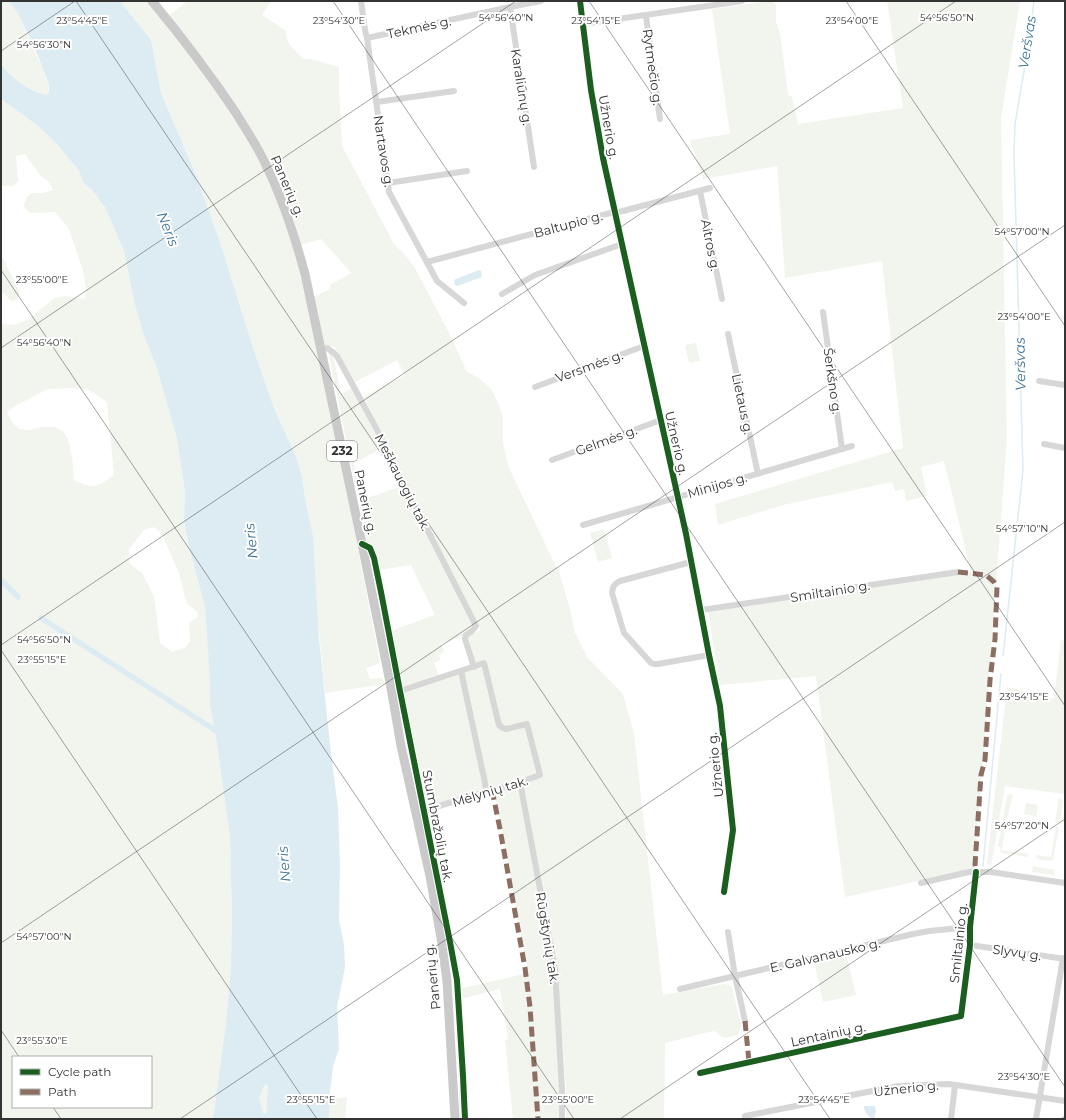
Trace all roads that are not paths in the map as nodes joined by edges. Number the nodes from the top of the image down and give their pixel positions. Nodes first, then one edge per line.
1 (152, 1) edge
2 (361, 1) edge
3 (541, 1) edge
4 (580, 1) edge
5 (742, 1) edge
6 (510, 6) junction
7 (646, 16) junction
8 (583, 24) junction
9 (368, 38) junction
10 (454, 91) dead end
11 (376, 102) junction
12 (660, 119) dead end
13 (534, 166) dead end
14 (467, 171) dead end
15 (388, 183) junction
16 (710, 188) dead end
17 (700, 191) junction
18 (614, 212) junction
19 (622, 244) junction
20 (427, 262) junction
21 (502, 294) dead end
22 (722, 299) dead end
23 (464, 303) dead end
24 (823, 312) dead end
25 (728, 334) dead end
26 (644, 346) junction
27 (321, 349) junction
28 (1039, 381) dead end
29 (1065, 385) edge
30 (535, 387) dead end
31 (661, 420) junction
32 (1044, 444) dead end
33 (852, 446) dead end
34 (1065, 448) edge
35 (842, 449) junction
36 (552, 460) dead end
37 (758, 474) junction
38 (678, 497) junction
39 (583, 525) dead end
40 (691, 562) junction
41 (958, 572) dead end
42 (701, 610) junction
43 (709, 655) junction
44 (474, 667) junction
45 (461, 671) junction
46 (396, 692) junction
47 (520, 782) junction
48 (487, 792) junction
49 (420, 812) junction
50 (976, 872) junction
51 (1065, 882) edge
52 (921, 883) dead end
53 (724, 892) dead end
54 (970, 927) junction
55 (728, 932) dead end
56 (970, 945) junction
57 (1064, 958) edge
58 (735, 976) junction
59 (680, 989) dead end
60 (961, 1016) joint
61 (745, 1021) dead end
62 (700, 1073) dead end
63 (952, 1084) junction
64 (1040, 1097) junction
65 (1065, 1101) edge
66 (745, 1117) edge
67 (455, 1119) edge
68 (465, 1119) edge
69 (562, 1119) edge
70 (951, 1119) edge
71 (1036, 1119) edge

1 - 27 main road, Panerių g. / 232
2 - 9 street, Nartavos g.
3 - 6 street, Tekmės g.
4 - 8 street, Užnerio g.
5 - 7 street
6 - 9 street, Tekmės g.
6 - 13 street, Karaliūnų g.
7 - 8 street
7 - 12 street, Rytmečio g.
8 - 18 street, Užnerio g.
9 - 11 street, Nartavos g.
10 - 11 street
11 - 15 street, Nartavos g.
14 - 15 street
15 - 20 street, Nartavos g.
16 - 17 street, Baltupio g.
17 - 18 street, Baltupio g.
17 - 22 street, Aitros g.
18 - 19 street, Užnerio g.
18 - 20 street, Baltupio g.
19 - 21 street
19 - 26 street, Užnerio g.
20 - 23 street, Nartavos g.
24 - 35 street, Šerkšno g.
25 - 37 street, Lietaus g.
26 - 30 street, Versmės g.
26 - 31 street, Užnerio g.
27 - 44 street, Meškauogių tak.
27 - 46 main road, Panerių g. / 232
28 - 29 street
31 - 36 street, Gelmės g.
31 - 38 street, Užnerio g.
32 - 34 street
33 - 35 street, Minijos g.
35 - 37 street, Minijos g.
37 - 38 street, Minijos g.
38 - 39 street, Minijos g.
38 - 40 street, Užnerio g.
40 - 42 street, Užnerio g.
40 - 43 street
41 - 42 street, Smiltainio g.
42 - 43 street, Užnerio g.
43 - 53 street, Užnerio g.
44 - 45 street
44 - 47 street, Mėlynių tak.
45 - 46 street
45 - 48 street
46 - 49 main road, Panerių g. / 232
47 - 48 street, Mėlynių tak.
47 - 69 street, Rūgštynių tak.
48 - 49 street, Mėlynių tak.
49 - 67 main road, Panerių g. / 232
49 - 68 street, Stumbražolių tak.
50 - 51 street
50 - 52 street
50 - 54 street, Smiltainio g.
54 - 56 street, Smiltainio g.
54 - 58 street, E. Galvanausko g.
55 - 58 street
56 - 57 street, Slyvų g.
56 - 60 street, Smiltainio g.
57 - 64 street
58 - 59 street, E. Galvanausko g.
58 - 61 street
60 - 62 street, Lentainių g.
63 - 64 street, Užnerio g.
63 - 66 street, Užnerio g.
63 - 70 street
64 - 65 street, Užnerio g.
64 - 71 street

